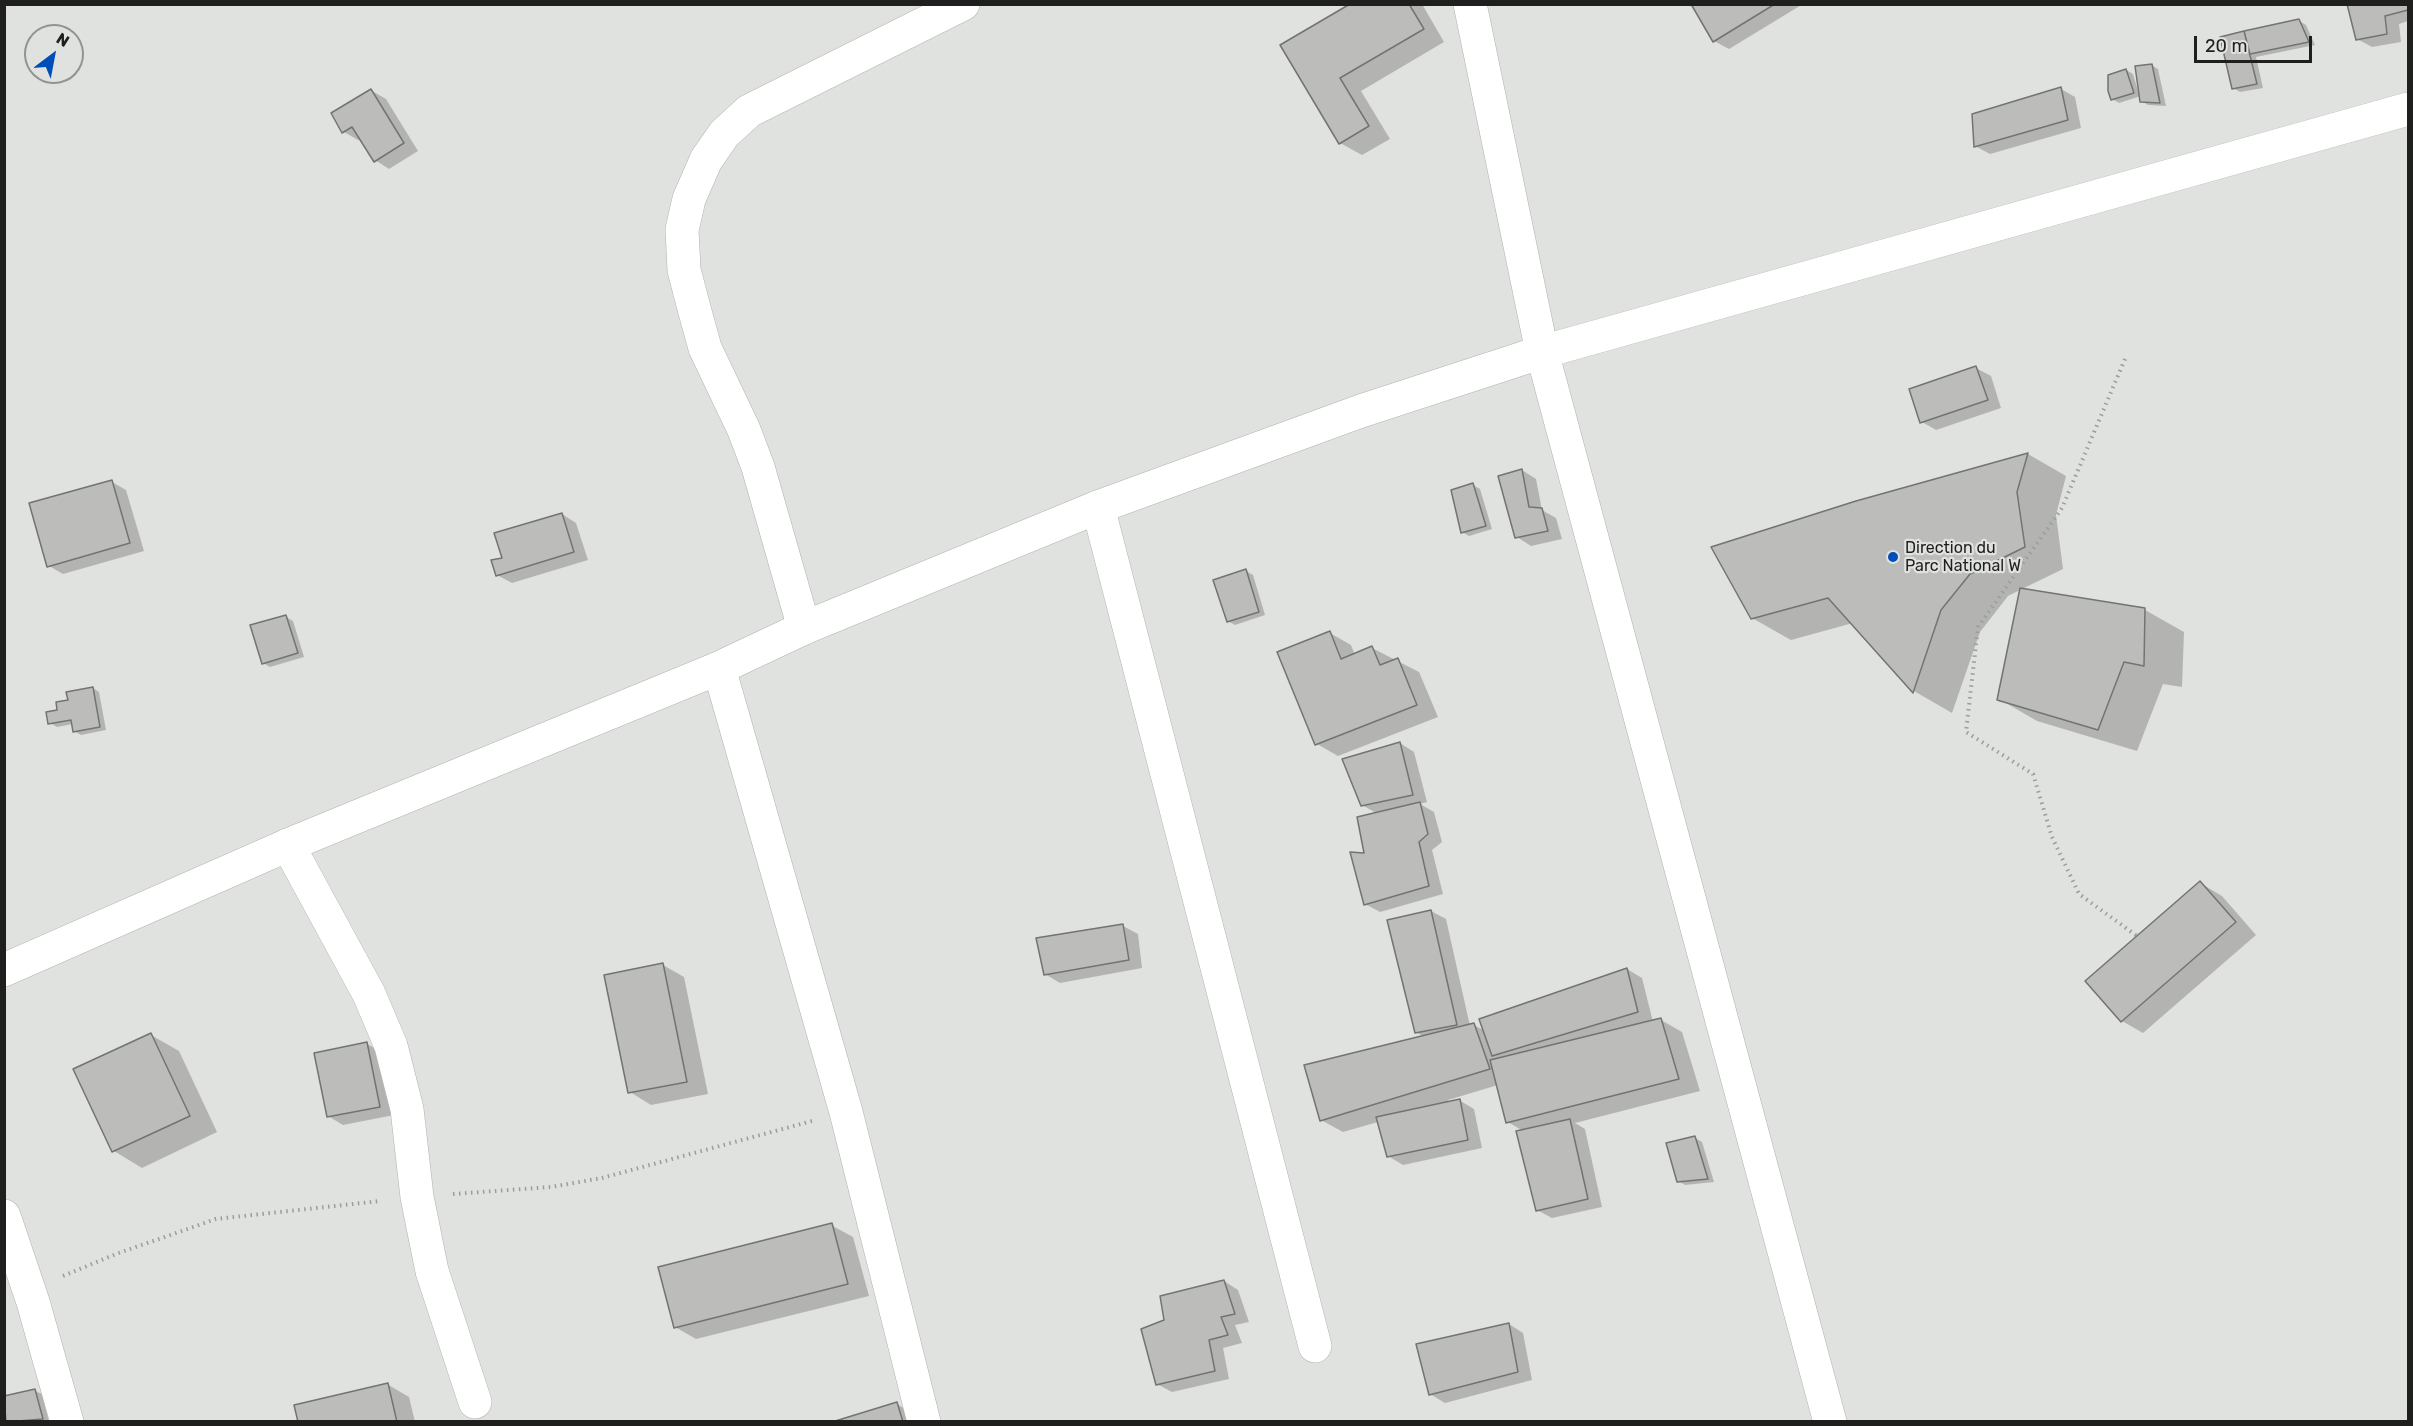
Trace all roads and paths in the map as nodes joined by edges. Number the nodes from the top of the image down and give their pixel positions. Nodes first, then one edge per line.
1 (963, 4) edge
2 (1470, 4) edge
3 (2409, 109) edge
4 (1542, 352) junction
5 (2125, 359) dead end
6 (1098, 507) junction
7 (804, 628) junction
8 (719, 668) junction
9 (288, 844) junction
10 (2137, 936) dead end
11 (4, 970) edge
12 (4, 1216) edge
13 (1315, 1346) dead end
14 (475, 1402) dead end
15 (67, 1422) edge
16 (924, 1422) edge
17 (1830, 1422) edge

1 - 7 street
2 - 4 street
3 - 4 street
4 - 6 street
4 - 17 street
5 - 10 path
6 - 7 street
6 - 13 street
7 - 8 street
8 - 9 street
8 - 16 street
9 - 11 street
9 - 14 street
12 - 15 street

